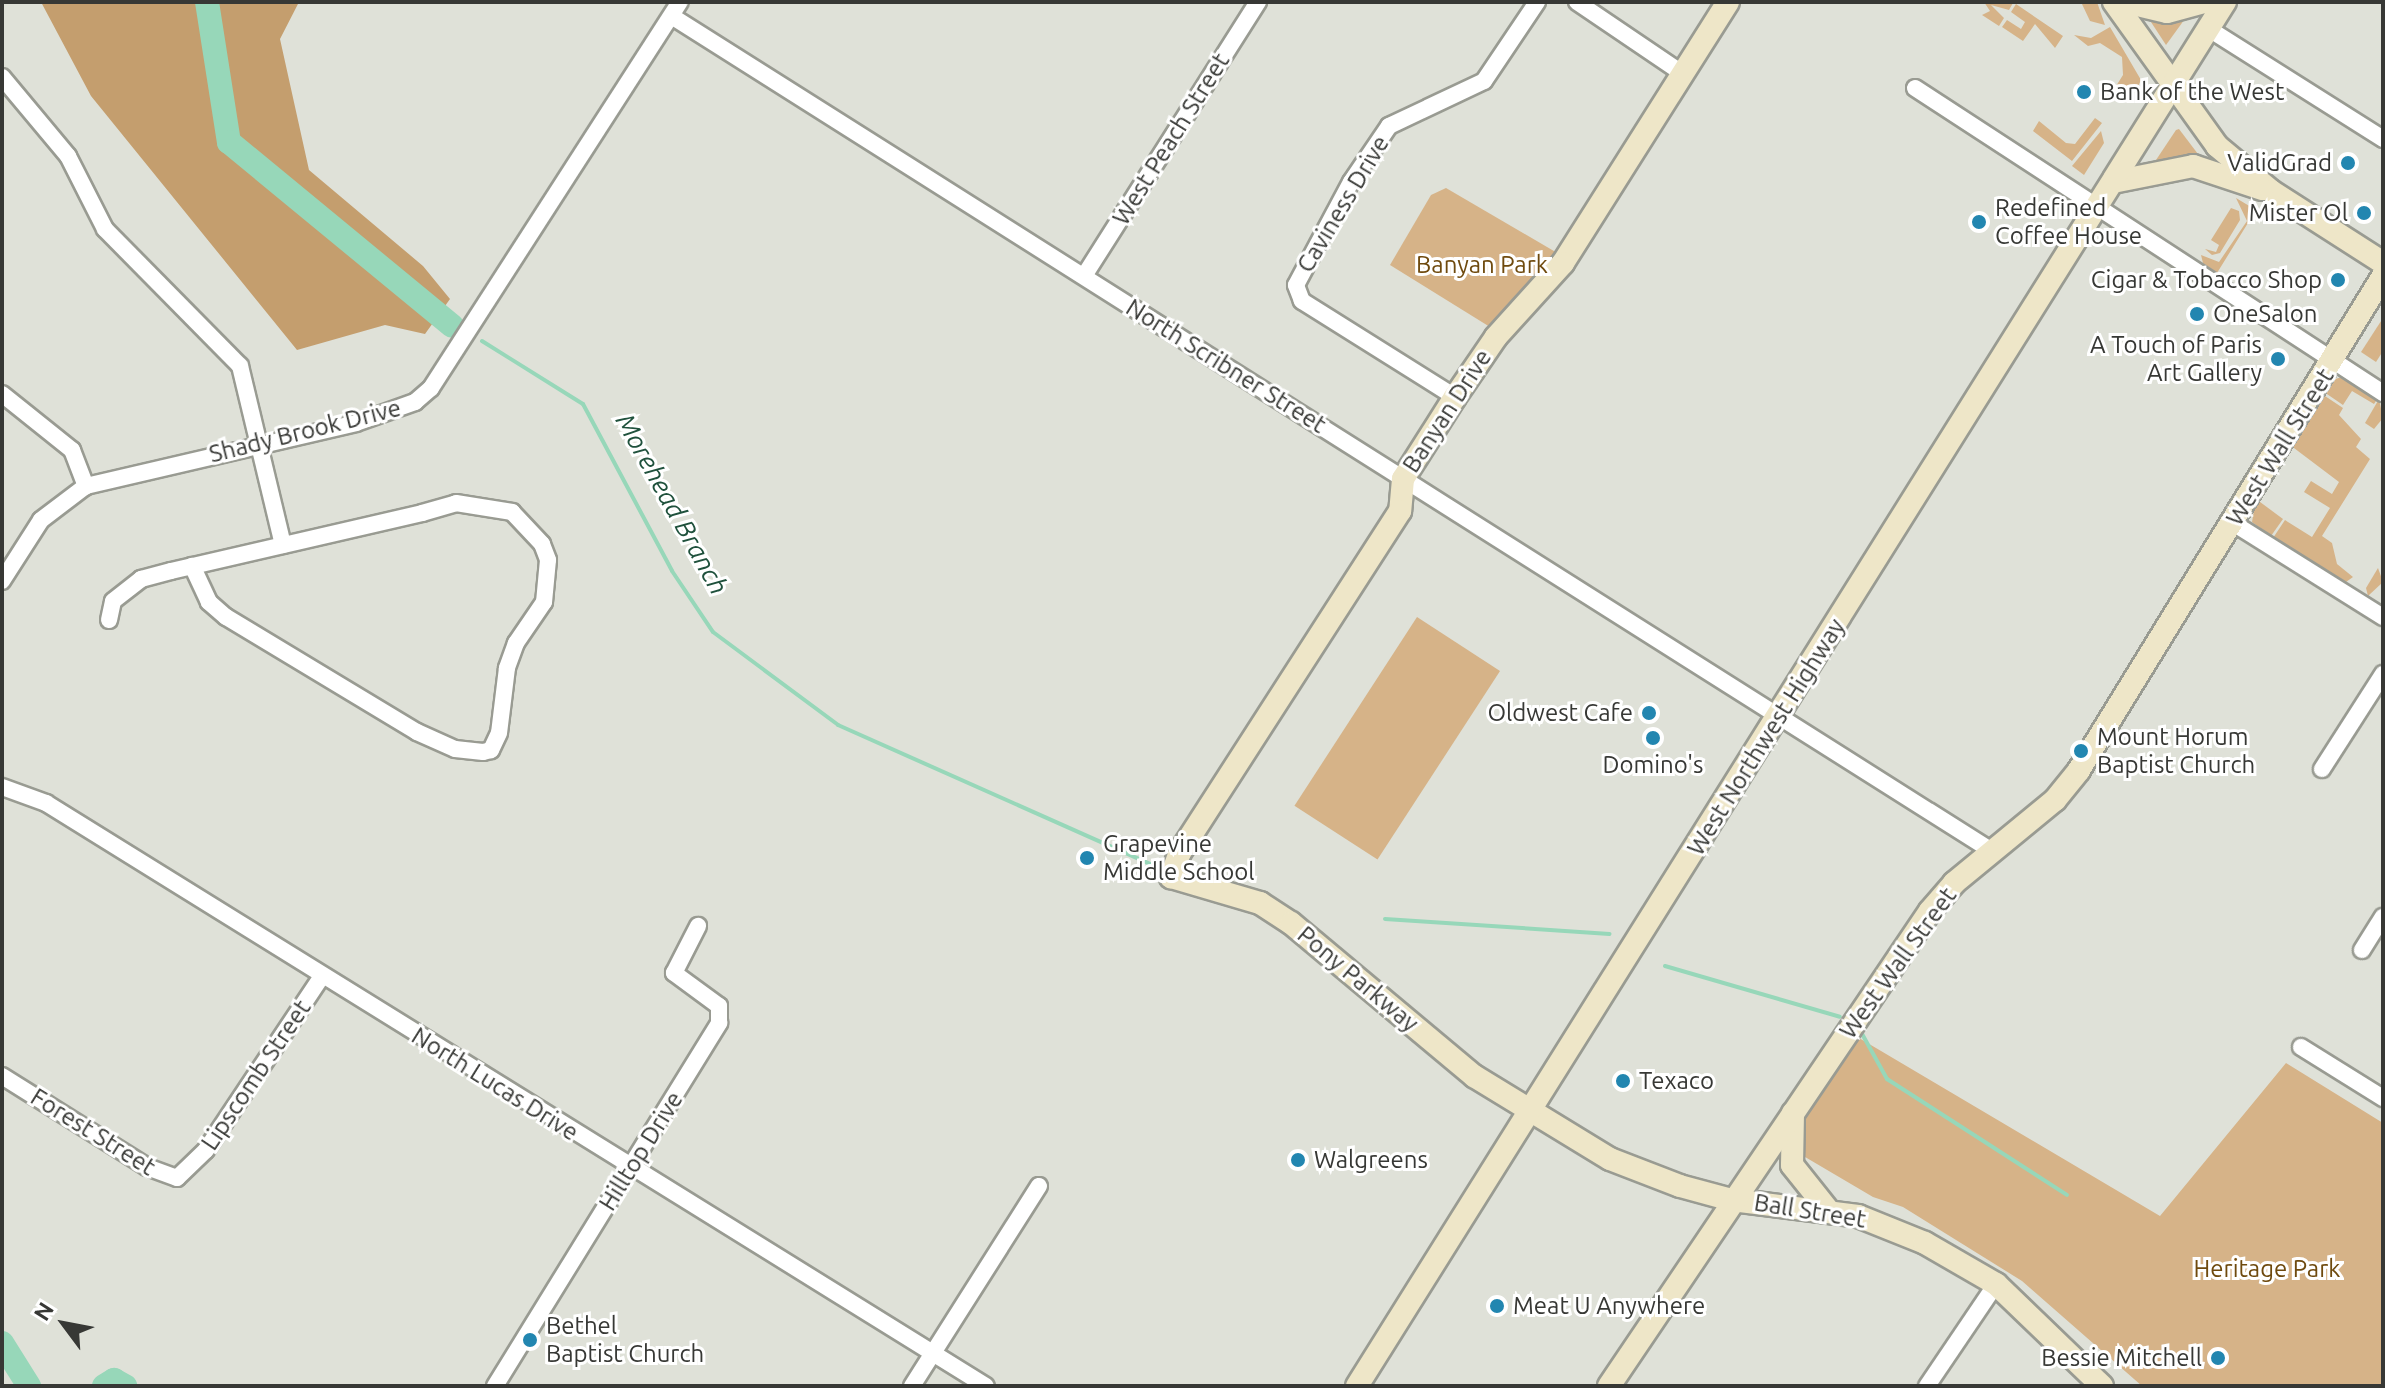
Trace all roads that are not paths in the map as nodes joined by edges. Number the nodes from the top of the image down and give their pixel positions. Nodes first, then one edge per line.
1 (1258, 2) edge
2 (1537, 2) edge
3 (1577, 2) edge
4 (1728, 2) edge
5 (2114, 2) edge
6 (2125, 2) edge
7 (2204, 2) edge
8 (2225, 2) edge
9 (677, 9) edge
10 (2209, 29) junction
11 (1682, 73) junction
12 (2, 77) edge
13 (2173, 86) junction
14 (1915, 88) dead end
15 (2383, 139) edge
16 (2113, 182) junction
17 (2271, 191) junction
18 (2098, 204) junction
19 (2383, 263) edge
20 (1084, 276) junction
21 (2383, 276) edge
22 (2334, 361) junction
23 (2383, 393) edge
24 (2, 394) edge
25 (1455, 397) junction
26 (260, 443) junction
27 (1403, 479) junction
28 (86, 486) junction
29 (2233, 523) junction
30 (283, 545) junction
31 (192, 566) junction
32 (2, 581) edge
33 (2380, 609) edge
34 (109, 620) dead end
35 (2383, 674) edge
36 (1778, 719) junction
37 (2322, 769) dead end
38 (2, 787) edge
39 (1992, 851) junction
40 (1171, 877) joint
41 (2383, 917) edge
42 (698, 926) dead end
43 (2362, 950) dead end
44 (322, 976) junction
45 (2301, 1047) dead end
46 (2, 1076) edge
47 (2383, 1098) edge
48 (1794, 1111) junction
49 (1529, 1112) junction
50 (631, 1169) junction
51 (186, 1171) joint
52 (1039, 1186) dead end
53 (1732, 1200) junction
54 (1828, 1210) junction
55 (1996, 1284) junction
56 (932, 1353) junction
57 (2094, 1384) edge
58 (495, 1386) edge
59 (912, 1386) edge
60 (986, 1386) edge
61 (1357, 1386) edge
62 (1609, 1386) edge
63 (1927, 1386) edge

1 - 20 street, West Peach Street
2 - 25 street, Caviness Drive
3 - 11 street
4 - 11 main road, Banyan Drive
5 - 13 main road
6 - 7 main road
8 - 10 main road, West Northwest Highway
9 - 20 street, North Scribner Street
9 - 26 street, Shady Brook Drive
10 - 13 main road, West Northwest Highway
10 - 15 street
11 - 25 main road, Banyan Drive
12 - 26 street
13 - 16 main road, West Northwest Highway
13 - 17 main road
14 - 18 street
16 - 17 main road
16 - 18 main road, West Northwest Highway
17 - 19 main road
18 - 22 street
18 - 36 main road, West Northwest Highway
20 - 27 street, North Scribner Street
21 - 22 main road, West Wall Street
22 - 23 street
22 - 29 main road, West Wall Street
24 - 28 street
25 - 27 main road, Banyan Drive
26 - 28 street, Shady Brook Drive
26 - 30 street
27 - 36 street, North Scribner Street
27 - 40 main road, Banyan Drive
28 - 32 street, Shady Brook Drive
29 - 33 street
29 - 39 main road, West Wall Street
30 - 31 street
30 - 31 street
31 - 34 street
35 - 37 street
36 - 39 street, North Scribner Street
36 - 49 main road, West Northwest Highway
38 - 44 street, North Lucas Drive
39 - 48 main road, West Wall Street
40 - 49 main road, Pony Parkway
41 - 43 street
42 - 50 street, Hilltop Drive
44 - 50 street, North Lucas Drive
44 - 51 street, Lipscomb Street
45 - 47 street
46 - 51 street, Forest Street
48 - 53 main road, West Wall Street
48 - 54 main road
49 - 53 main road, Ball Street
49 - 61 main road, West Northwest Highway
50 - 56 street, North Lucas Drive
50 - 58 street, Hilltop Drive
52 - 56 street
53 - 54 main road, Ball Street
53 - 62 main road, West Wall Street
54 - 55 main road, Ball Street
55 - 57 main road, Ball Street
55 - 63 street
56 - 59 street
56 - 60 street, North Lucas Drive

